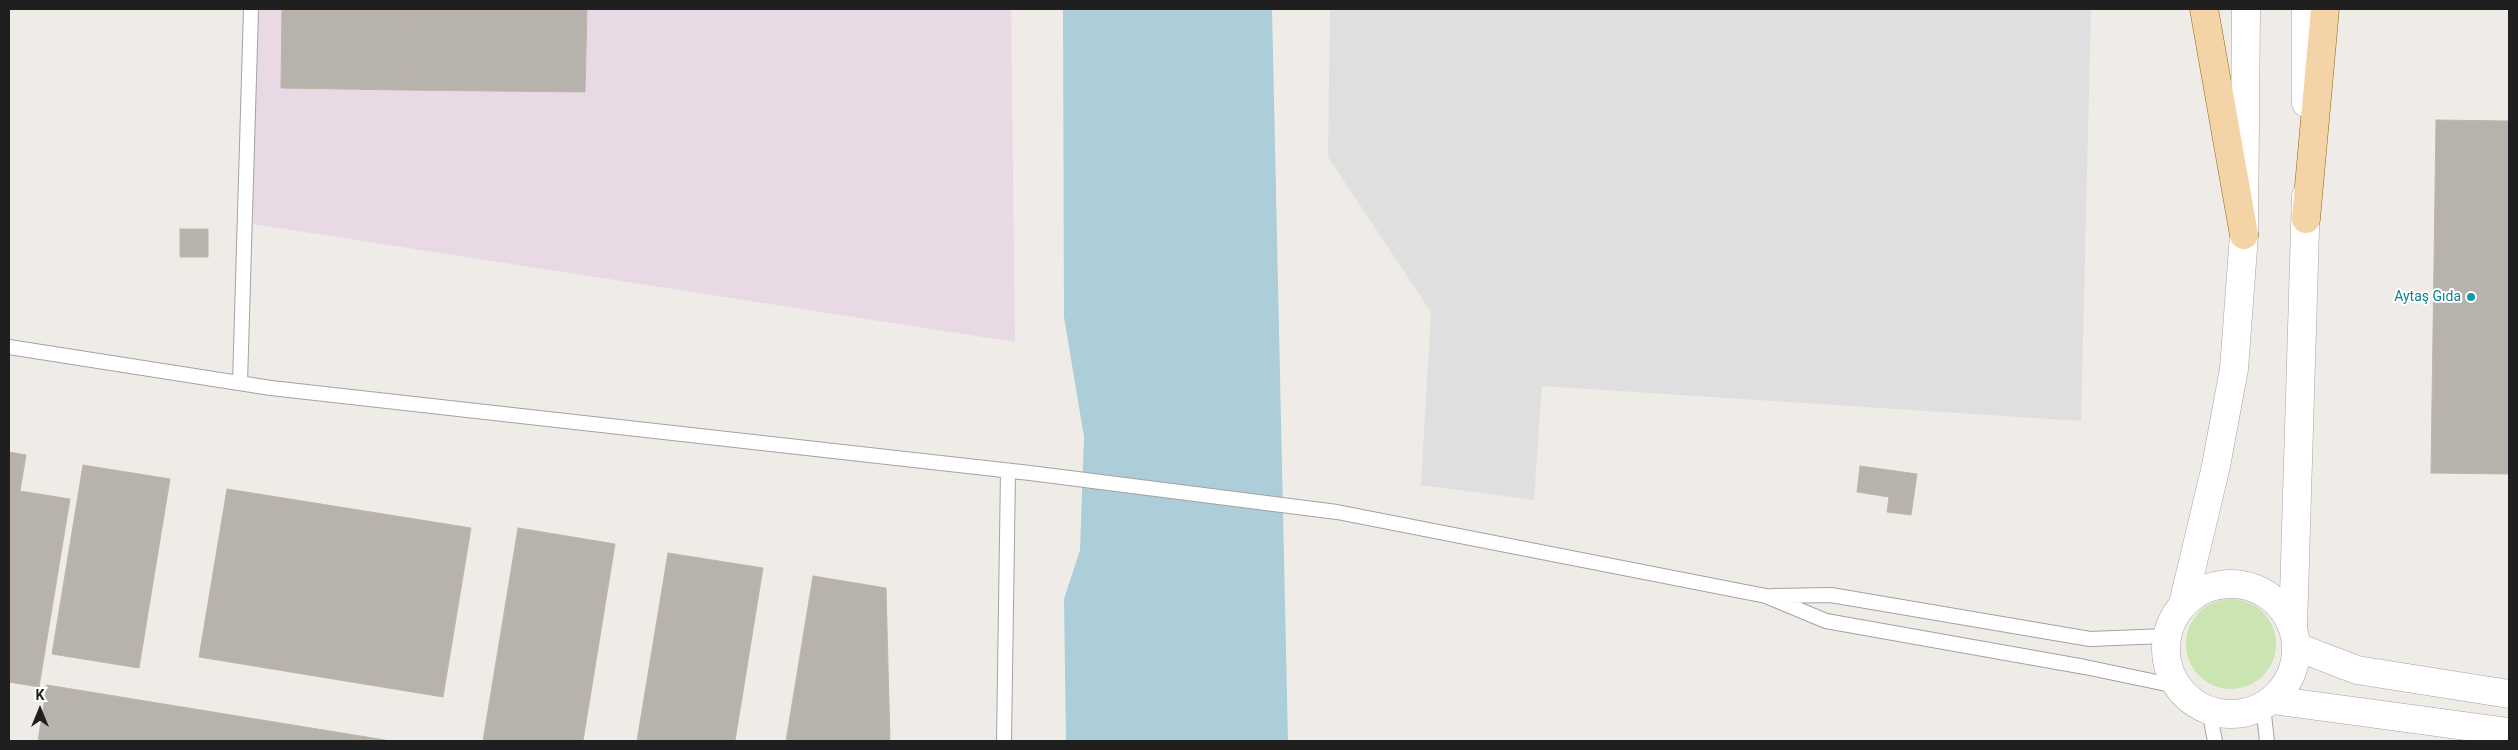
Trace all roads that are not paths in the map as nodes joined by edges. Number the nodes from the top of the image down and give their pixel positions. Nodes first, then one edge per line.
1 (251, 9) edge
2 (2204, 9) edge
3 (2246, 9) edge
4 (2306, 9) edge
5 (2325, 9) edge
6 (2306, 219) junction
7 (2244, 235) junction
8 (9, 347) edge
9 (240, 383) junction
10 (1008, 471) junction
11 (1766, 596) junction
12 (2183, 604) junction
13 (2166, 636) junction
14 (2295, 637) junction
15 (2176, 686) junction
16 (2509, 694) edge
17 (2267, 703) junction
18 (2209, 711) junction
19 (2509, 732) edge
20 (1004, 741) edge
21 (2215, 741) edge
22 (2267, 741) edge

1 - 9 lane
2 - 7 main road
3 - 7 street
4 - 6 street
5 - 6 main road
6 - 14 street
7 - 12 street
8 - 9 lane
9 - 10 lane
10 - 11 lane
10 - 20 lane
11 - 13 lane
11 - 15 lane
12 - 13 street
12 - 14 street
13 - 15 street
14 - 16 street
14 - 17 street
15 - 18 street
17 - 18 street
17 - 19 street
17 - 22 lane
18 - 21 lane

